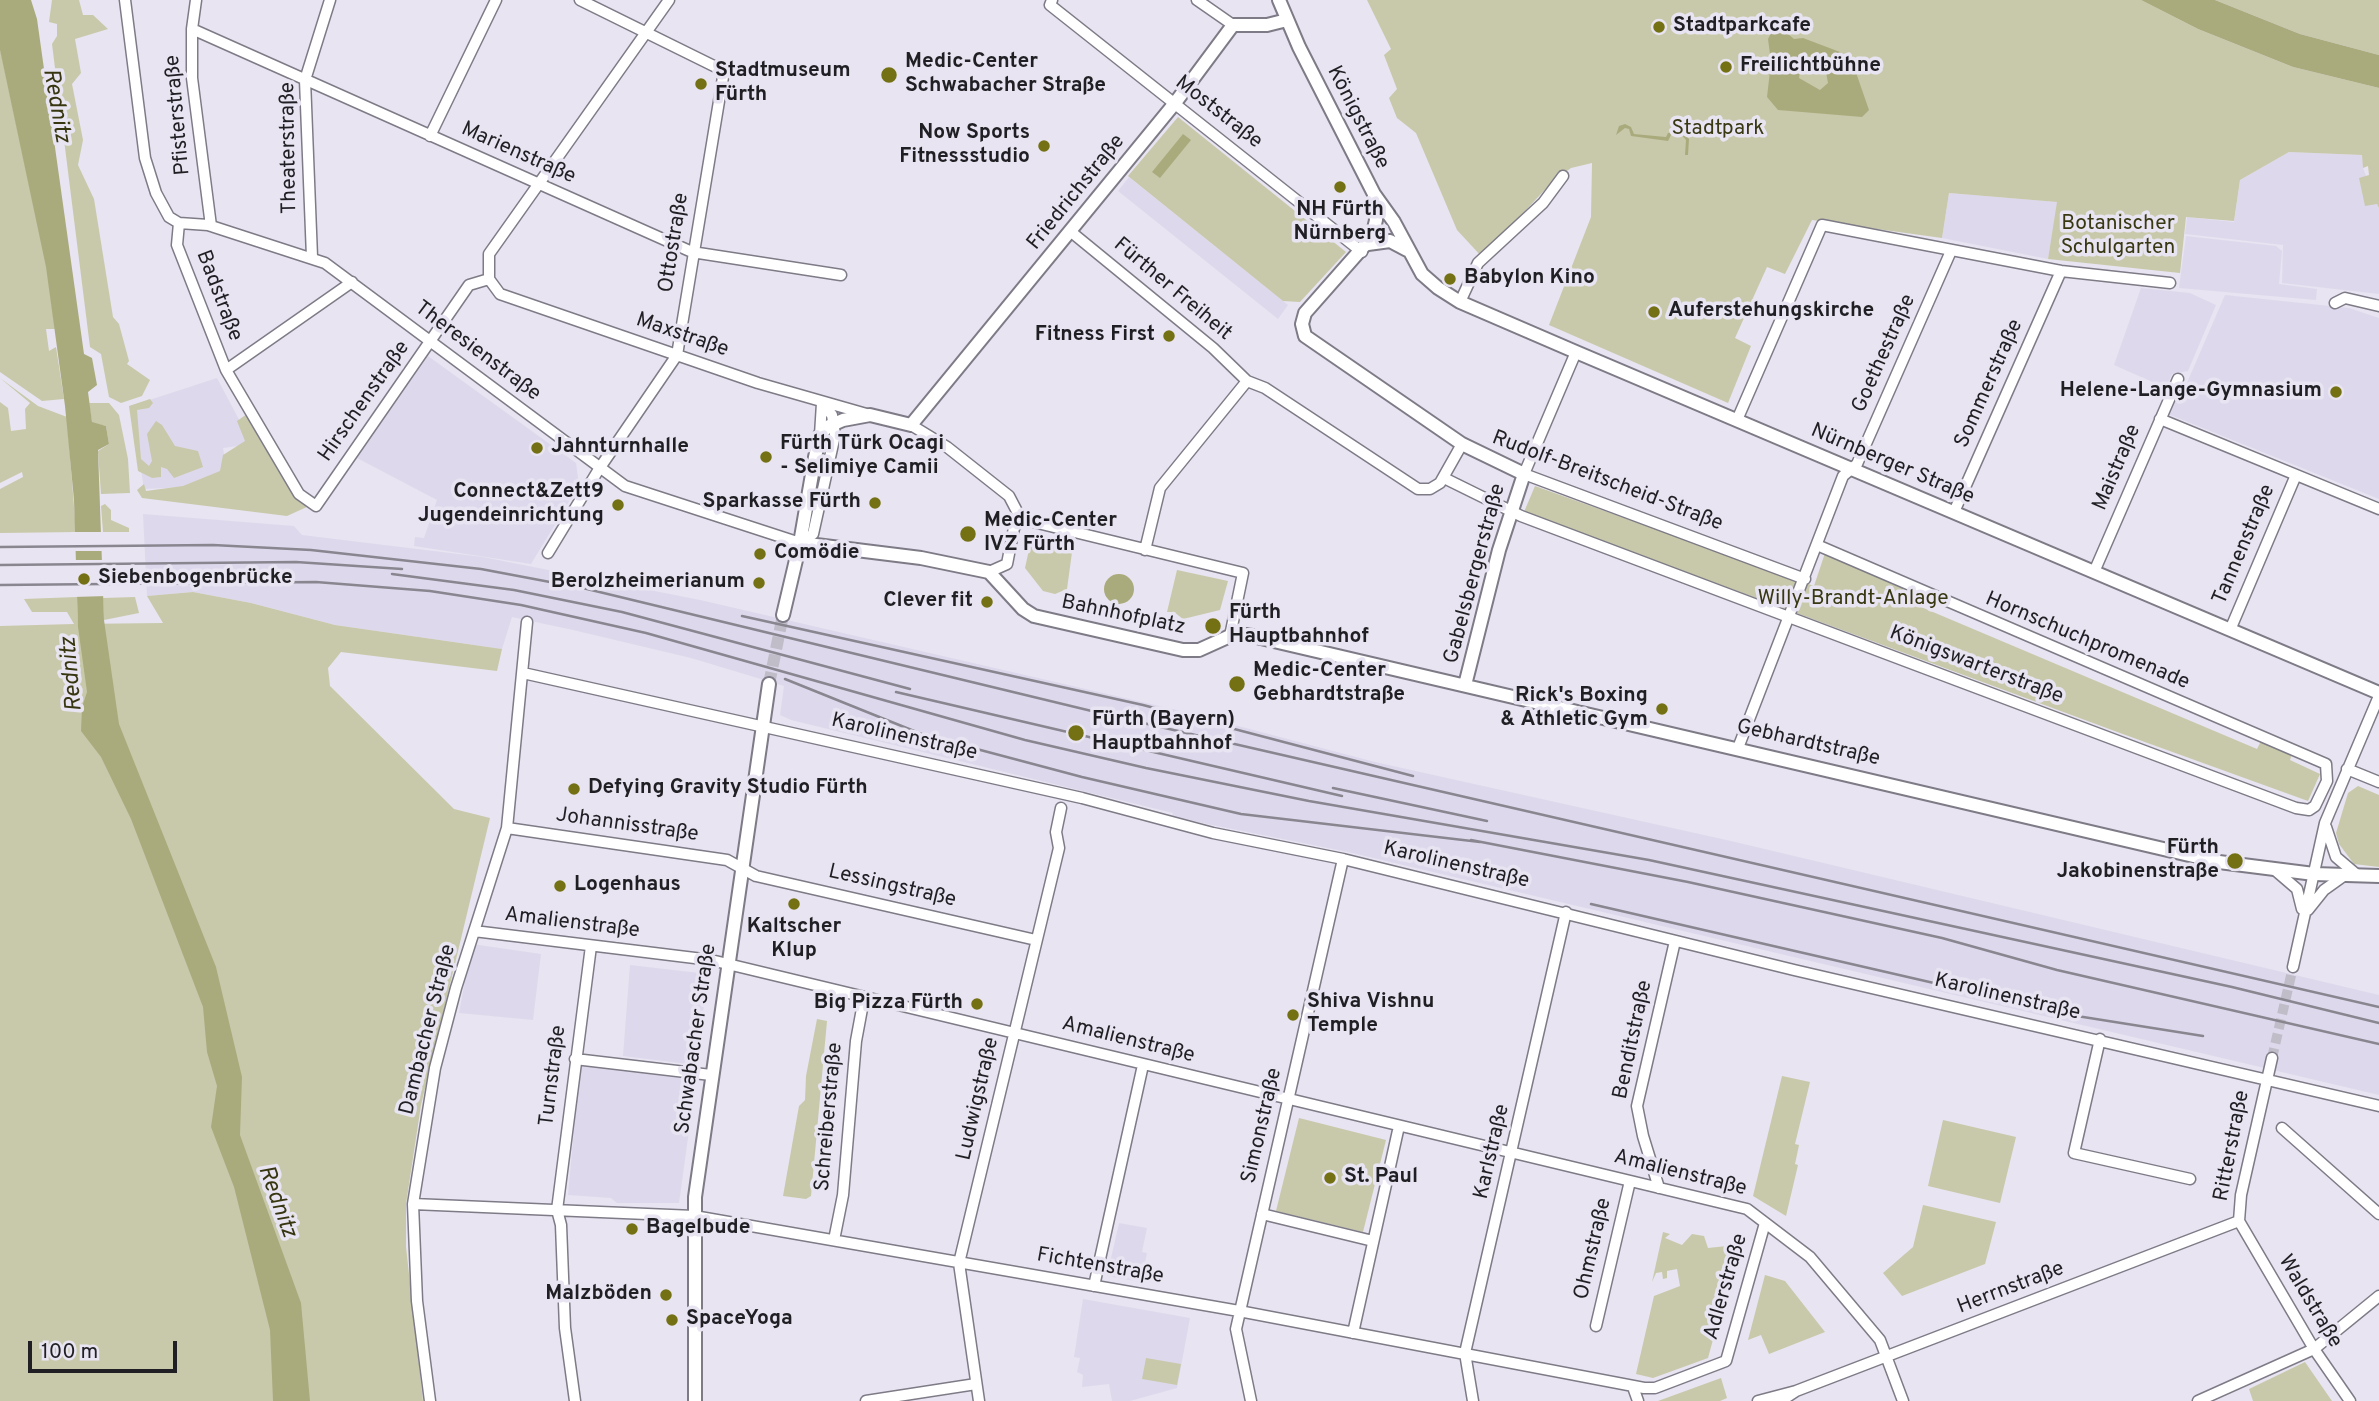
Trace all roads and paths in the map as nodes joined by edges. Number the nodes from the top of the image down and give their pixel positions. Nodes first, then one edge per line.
1 (125, 0) edge
2 (196, 0) edge
3 (330, 0) edge
4 (496, 0) edge
5 (580, 0) edge
6 (669, 0) edge
7 (1197, 0) edge
8 (1279, 0) edge
9 (1051, 2) edge
10 (1287, 20) junction
11 (1233, 24) junction
12 (192, 29) junction
13 (647, 33) junction
14 (724, 71) junction
15 (756, 72) dead end
16 (305, 80) junction
17 (1175, 103) junction
18 (430, 136) junction
19 (1563, 176) dead end
20 (540, 186) junction
21 (1374, 194) junction
22 (179, 223) junction
23 (211, 226) junction
24 (1070, 231) junction
25 (1365, 248) junction
26 (1407, 250) junction
27 (692, 251) junction
28 (1951, 251) junction
29 (312, 257) junction
30 (2061, 271) junction
31 (841, 275) dead end
32 (489, 278) junction
33 (352, 282) junction
34 (2170, 283) dead end
35 (1460, 302) junction
36 (2335, 303) dead end
37 (2379, 306) edge
38 (431, 341) junction
39 (1576, 352) junction
40 (677, 355) junction
41 (226, 370) junction
42 (2178, 379) dead end
43 (1247, 381) junction
44 (822, 403) junction
45 (870, 415) junction
46 (2160, 419) junction
47 (1737, 420) junction
48 (834, 423) junction
49 (911, 425) junction
50 (820, 435) junction
51 (1462, 444) junction
52 (599, 469) junction
53 (1850, 469) junction
54 (1524, 474) junction
55 (2296, 475) junction
56 (1444, 478) junction
57 (316, 506) joint
58 (2379, 509) edge
59 (1511, 511) junction
60 (1954, 512) junction
61 (1019, 514) junction
62 (800, 543) junction
63 (1818, 545) junction
64 (1145, 550) junction
65 (548, 553) dead end
66 (989, 572) junction
67 (2094, 572) junction
68 (1805, 579) junction
69 (1788, 614) junction
70 (783, 615) tunnel mouth
71 (527, 622) dead end
72 (2231, 630) junction
73 (1230, 636) junction
74 (523, 673) junction
75 (769, 684) tunnel mouth
76 (1465, 685) junction
77 (2379, 694) edge
78 (764, 726) junction
79 (1738, 748) junction
80 (2304, 754) joint
81 (2347, 769) junction
82 (2379, 782) edge
83 (1061, 808) dead end
84 (2325, 823) junction
85 (507, 828) junction
86 (1343, 859) junction
87 (741, 867) junction
88 (2276, 870) junction
89 (2314, 874) junction
90 (2345, 875) junction
91 (2360, 876) junction
92 (2379, 876) edge
93 (1566, 912) junction
94 (2303, 916) junction
95 (474, 931) junction
96 (1036, 940) junction
97 (1675, 941) junction
98 (592, 946) junction
99 (727, 964) junction
100 (2293, 967) tunnel mouth
101 (864, 998) junction
102 (1014, 1033) junction
103 (2100, 1039) junction
104 (2272, 1058) tunnel mouth
105 (575, 1059) junction
106 (1143, 1065) junction
107 (712, 1075) junction
108 (2266, 1078) junction
109 (1289, 1099) junction
110 (2379, 1106) edge
111 (1399, 1126) junction
112 (2282, 1128) dead end
113 (1513, 1153) junction
114 (2190, 1179) dead end
115 (1630, 1181) junction
116 (1659, 1188) junction
117 (413, 1204) junction
118 (557, 1210) junction
119 (1262, 1214) junction
120 (2379, 1214) edge
121 (694, 1216) junction
122 (2239, 1221) junction
123 (1765, 1223) junction
124 (834, 1240) junction
125 (1373, 1241) junction
126 (959, 1263) junction
127 (1094, 1286) junction
128 (2379, 1296) edge
129 (1239, 1311) junction
130 (1596, 1325) dead end
131 (1353, 1333) junction
132 (2314, 1349) junction
133 (1465, 1353) junction
134 (1886, 1357) junction
135 (976, 1384) junction
136 (1633, 1387) junction
137 (1796, 1391) junction
138 (575, 1398) edge
139 (430, 1401) edge
140 (695, 1401) edge
141 (866, 1401) edge
142 (979, 1401) edge
143 (1251, 1401) edge
144 (1473, 1401) edge
145 (1638, 1401) edge
146 (1758, 1401) edge
147 (1781, 1401) edge
148 (1903, 1401) edge
149 (2198, 1401) edge
150 (2350, 1401) edge

1 - 22 street
2 - 12 street, Pfisterstraße
3 - 16 street, Theaterstraße
4 - 18 street
5 - 13 street
6 - 13 street
7 - 11 street
8 - 10 main road, Königstraße
9 - 17 street, Moststraße
10 - 11 main road
10 - 21 main road, Königstraße
11 - 17 main road, Friedrichstraße
12 - 16 street, Marienstraße
12 - 23 street, Pfisterstraße
13 - 14 street
13 - 20 street
14 - 15 street
14 - 27 street, Ottostraße
16 - 18 street, Marienstraße
16 - 29 street, Theaterstraße
17 - 24 main road, Friedrichstraße
17 - 25 street, Moststraße
18 - 20 street, Marienstraße
19 - 35 street
20 - 27 street, Marienstraße
20 - 32 street
21 - 25 main road
21 - 26 main road, Königstraße
22 - 23 street, Theresienstraße
22 - 41 street, Badstraße
23 - 29 street, Theresienstraße
24 - 43 street, Fürther Freiheit
24 - 49 main road, Friedrichstraße
25 - 26 main road
25 - 51 main road, Rudolf-Breitscheid-Straße
26 - 35 main road, Nürnberger Straße
27 - 31 street, Marienstraße
27 - 40 street, Ottostraße
28 - 30 street
28 - 47 street
28 - 53 street, Goethestraße
29 - 33 street, Theresienstraße
30 - 34 street
30 - 60 street, Sommerstraße
32 - 38 street, Hirschenstraße
32 - 40 street, Maxstraße
33 - 38 street, Theresienstraße
33 - 41 street
35 - 39 main road, Nürnberger Straße
36 - 37 street
38 - 52 street, Theresienstraße
38 - 57 street, Hirschenstraße
39 - 47 main road, Nürnberger Straße
39 - 54 street
40 - 44 street, Maxstraße
40 - 52 street, Ottostraße
41 - 57 street, Badstraße
42 - 46 street, Maistraße
43 - 56 street
43 - 64 street
44 - 45 street, Maxstraße
44 - 48 street
44 - 50 street
45 - 48 main road, Maxstraße
45 - 49 main road, Maxstraße
46 - 55 street
46 - 67 street, Maistraße
47 - 53 main road, Nürnberger Straße
48 - 50 main road, Maxstraße
48 - 62 street
49 - 61 street, Maxstraße
50 - 62 main road
51 - 54 main road, Rudolf-Breitscheid-Straße
51 - 56 street
52 - 62 street, Theresienstraße
52 - 65 street, Ottostraße
53 - 60 main road, Nürnberger Straße
53 - 63 street, Goethestraße
54 - 59 main road, Gabelsbergerstraße
54 - 68 street, Rudolf-Breitscheid-Straße
55 - 58 street
55 - 72 street, Tannenstraße
56 - 59 street, Königswarterstraße
59 - 69 street, Königswarterstraße
59 - 76 main road, Gabelsbergerstraße
60 - 67 main road, Nürnberger Straße
61 - 64 street
61 - 66 street
62 - 66 main road
62 - 70 main road
63 - 68 street, Goethestraße
63 - 80 street, Hornschuchpromenade
64 - 73 street
66 - 73 main road, Bahnhofplatz
67 - 72 main road, Nürnberger Straße
68 - 69 street, Goethestraße
69 - 79 street, Goethestraße
69 - 80 street, Königswarterstraße
71 - 74 street
72 - 77 main road, Nürnberger Straße
73 - 76 main road, Gebhardtstraße
74 - 78 street, Karolinenstraße
74 - 85 street, Dambacher Straße
75 - 78 main road, Schwabacher Straße
76 - 79 main road, Gebhardtstraße
77 - 81 street
78 - 86 street, Karolinenstraße
78 - 87 main road, Schwabacher Straße
79 - 88 main road, Gebhardtstraße
81 - 82 street
81 - 84 street
83 - 96 street, Ludwigstraße
84 - 89 street
84 - 91 street
85 - 87 street, Johannisstraße
85 - 95 street, Dambacher Straße
86 - 93 street, Karolinenstraße
86 - 109 street, Simonstraße
87 - 96 street, Lessingstraße
87 - 99 main road, Schwabacher Straße
88 - 89 main road, Gebhardtstraße
88 - 94 street
89 - 90 main road, Gebhardtstraße
89 - 94 street
90 - 91 main road, Gebhardtstraße
90 - 94 street
91 - 92 main road, Gebhardtstraße
93 - 97 street, Karolinenstraße
93 - 113 street, Karlstraße
94 - 100 street
95 - 98 street, Amalienstraße
95 - 117 street, Dambacher Straße
96 - 102 street, Ludwigstraße
97 - 103 street, Karolinenstraße
97 - 116 street, Benditstraße
98 - 99 street, Amalienstraße
98 - 105 street, Turnstraße
99 - 101 street, Amalienstraße
99 - 107 main road, Schwabacher Straße
101 - 102 street, Amalienstraße
101 - 124 street, Schreiberstraße
102 - 106 street, Amalienstraße
102 - 126 street, Ludwigstraße
103 - 108 street, Karolinenstraße
103 - 114 street
104 - 108 street, Ritterstraße
105 - 107 street
105 - 118 street, Turnstraße
106 - 109 street, Amalienstraße
106 - 127 street
107 - 121 main road, Schwabacher Straße
108 - 110 street, Karolinenstraße
108 - 122 street, Ritterstraße
109 - 111 street, Amalienstraße
109 - 119 street, Simonstraße
111 - 113 street, Amalienstraße
111 - 125 street
112 - 120 street
113 - 115 street, Amalienstraße
113 - 133 street, Karlstraße
115 - 116 street, Amalienstraße
115 - 130 street, Ohmstraße
116 - 123 street, Amalienstraße
117 - 118 street, Fichtenstraße
117 - 139 street, Dambacher Straße
118 - 121 street, Fichtenstraße
118 - 138 street
119 - 125 street
119 - 129 street, Simonstraße
121 - 124 street, Fichtenstraße
121 - 140 main road, Schwabacher Straße
122 - 132 street, Waldstraße
122 - 134 street, Herrnstraße
123 - 134 street, Amalienstraße
123 - 136 street, Adlerstraße
124 - 126 street, Fichtenstraße
125 - 131 street
126 - 127 street, Fichtenstraße
126 - 135 street, Ludwigstraße
127 - 129 street, Fichtenstraße
128 - 132 street
129 - 131 street, Fichtenstraße
129 - 143 street, Simonstraße
131 - 133 street, Fichtenstraße
132 - 149 street
132 - 150 street, Waldstraße
133 - 136 street, Fichtenstraße
133 - 144 street, Karlstraße
134 - 137 street, Herrnstraße
134 - 148 street, Amalienstraße
135 - 141 street
135 - 142 street, Ludwigstraße
136 - 145 street
137 - 146 street, Herrnstraße
137 - 147 street, Herrnstraße

